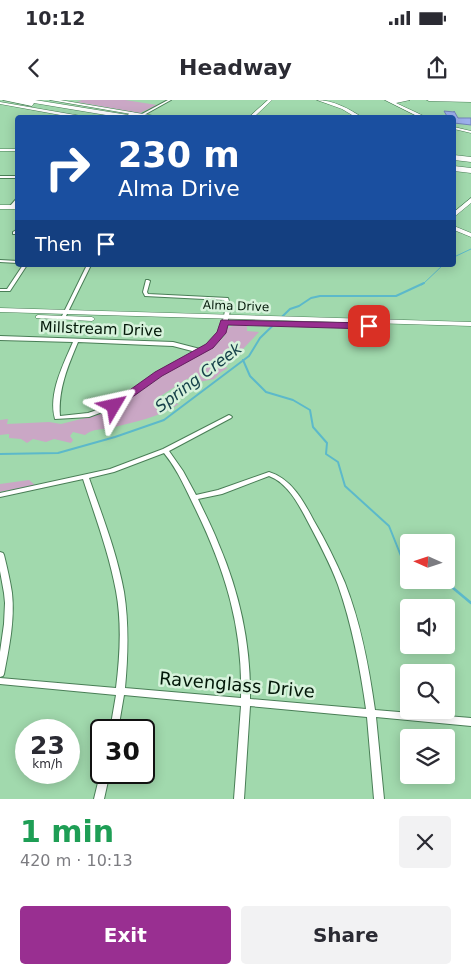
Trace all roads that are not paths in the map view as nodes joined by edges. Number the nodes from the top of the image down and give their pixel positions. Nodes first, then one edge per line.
1 (6, 100) edge
2 (25, 100) edge
3 (46, 100) edge
4 (170, 100) edge
5 (270, 100) edge
6 (319, 100) edge
7 (327, 100) edge
8 (408, 100) edge
9 (429, 100) edge
10 (390, 101) edge
11 (471, 101) edge
12 (0, 103) edge
13 (51, 104) edge
14 (76, 104) junction
15 (341, 106) junction
16 (143, 114) junction
17 (72, 115) edge
18 (89, 115) edge
19 (103, 115) edge
20 (119, 115) edge
21 (132, 115) edge
22 (148, 115) edge
23 (253, 115) edge
24 (357, 115) edge
25 (363, 115) edge
26 (420, 115) edge
27 (456, 128) edge
28 (471, 131) edge
29 (0, 150) edge
30 (15, 150) edge
31 (456, 163) edge
32 (456, 163) edge
33 (471, 166) edge
34 (0, 177) edge
35 (15, 177) edge
36 (471, 200) edge
37 (0, 207) edge
38 (14, 207) edge
39 (469, 207) edge
40 (456, 214) edge
41 (456, 218) edge
42 (456, 230) edge
43 (456, 230) edge
44 (471, 235) edge
45 (471, 240) edge
46 (0, 261) edge
47 (15, 262) edge
48 (24, 267) edge
49 (88, 267) edge
50 (148, 281) dead end
51 (0, 290) edge
52 (0, 310) edge
53 (65, 315) junction
54 (0, 316) edge
55 (225, 320) junction
56 (292, 322) joint
57 (351, 323) junction
58 (471, 324) edge
59 (471, 330) edge
60 (0, 339) edge
61 (76, 340) junction
62 (200, 351) junction
63 (57, 418) joint
64 (229, 418) dead end
65 (165, 450) junction
66 (86, 478) junction
67 (0, 496) edge
68 (194, 498) junction
69 (0, 555) edge
70 (0, 674) edge
71 (0, 681) edge
72 (122, 692) junction
73 (245, 703) junction
74 (372, 713) junction
75 (116, 719) edge
76 (471, 722) edge
77 (102, 784) edge
78 (99, 799) edge
79 (239, 799) edge
80 (379, 799) edge

1 - 13 highway
2 - 13 highway
3 - 14 main road
4 - 16 street
5 - 23 main road
6 - 15 main road
7 - 15 main road
8 - 10 main road
9 - 11 main road
10 - 26 main road
12 - 17 main road
13 - 14 main road
13 - 18 highway
13 - 19 highway
13 - 20 highway
13 - 21 highway
14 - 16 main road
15 - 24 main road
15 - 25 main road
16 - 22 main road
27 - 28 main road
29 - 30 main road
31 - 33 highway
32 - 33 main road
34 - 35 street
36 - 39 main road
37 - 38 main road
39 - 40 main road
39 - 41 main road
42 - 44 main road
43 - 45 main road
46 - 47 street
48 - 51 street
49 - 53 street
50 - 55 street
52 - 53 main road, Alma Drive
53 - 54 main road, Alma Drive
53 - 55 main road, Alma Drive
55 - 56 main road, Alma Drive
55 - 62 street
56 - 57 main road, Alma Drive
57 - 58 main road, Alma Drive
57 - 59 main road, Alma Drive
60 - 61 street, Millstream Drive
61 - 62 street, Millstream Drive
61 - 63 street
62 - 63 street
64 - 65 street
65 - 66 street
65 - 68 street
66 - 67 street
66 - 72 street
68 - 73 street
68 - 74 street
69 - 70 street
71 - 72 street, Ravenglass Drive
72 - 73 street, Ravenglass Drive
72 - 75 street
73 - 74 street, Ravenglass Drive
73 - 79 street
74 - 76 street, Ravenglass Drive
74 - 80 street
77 - 78 street

